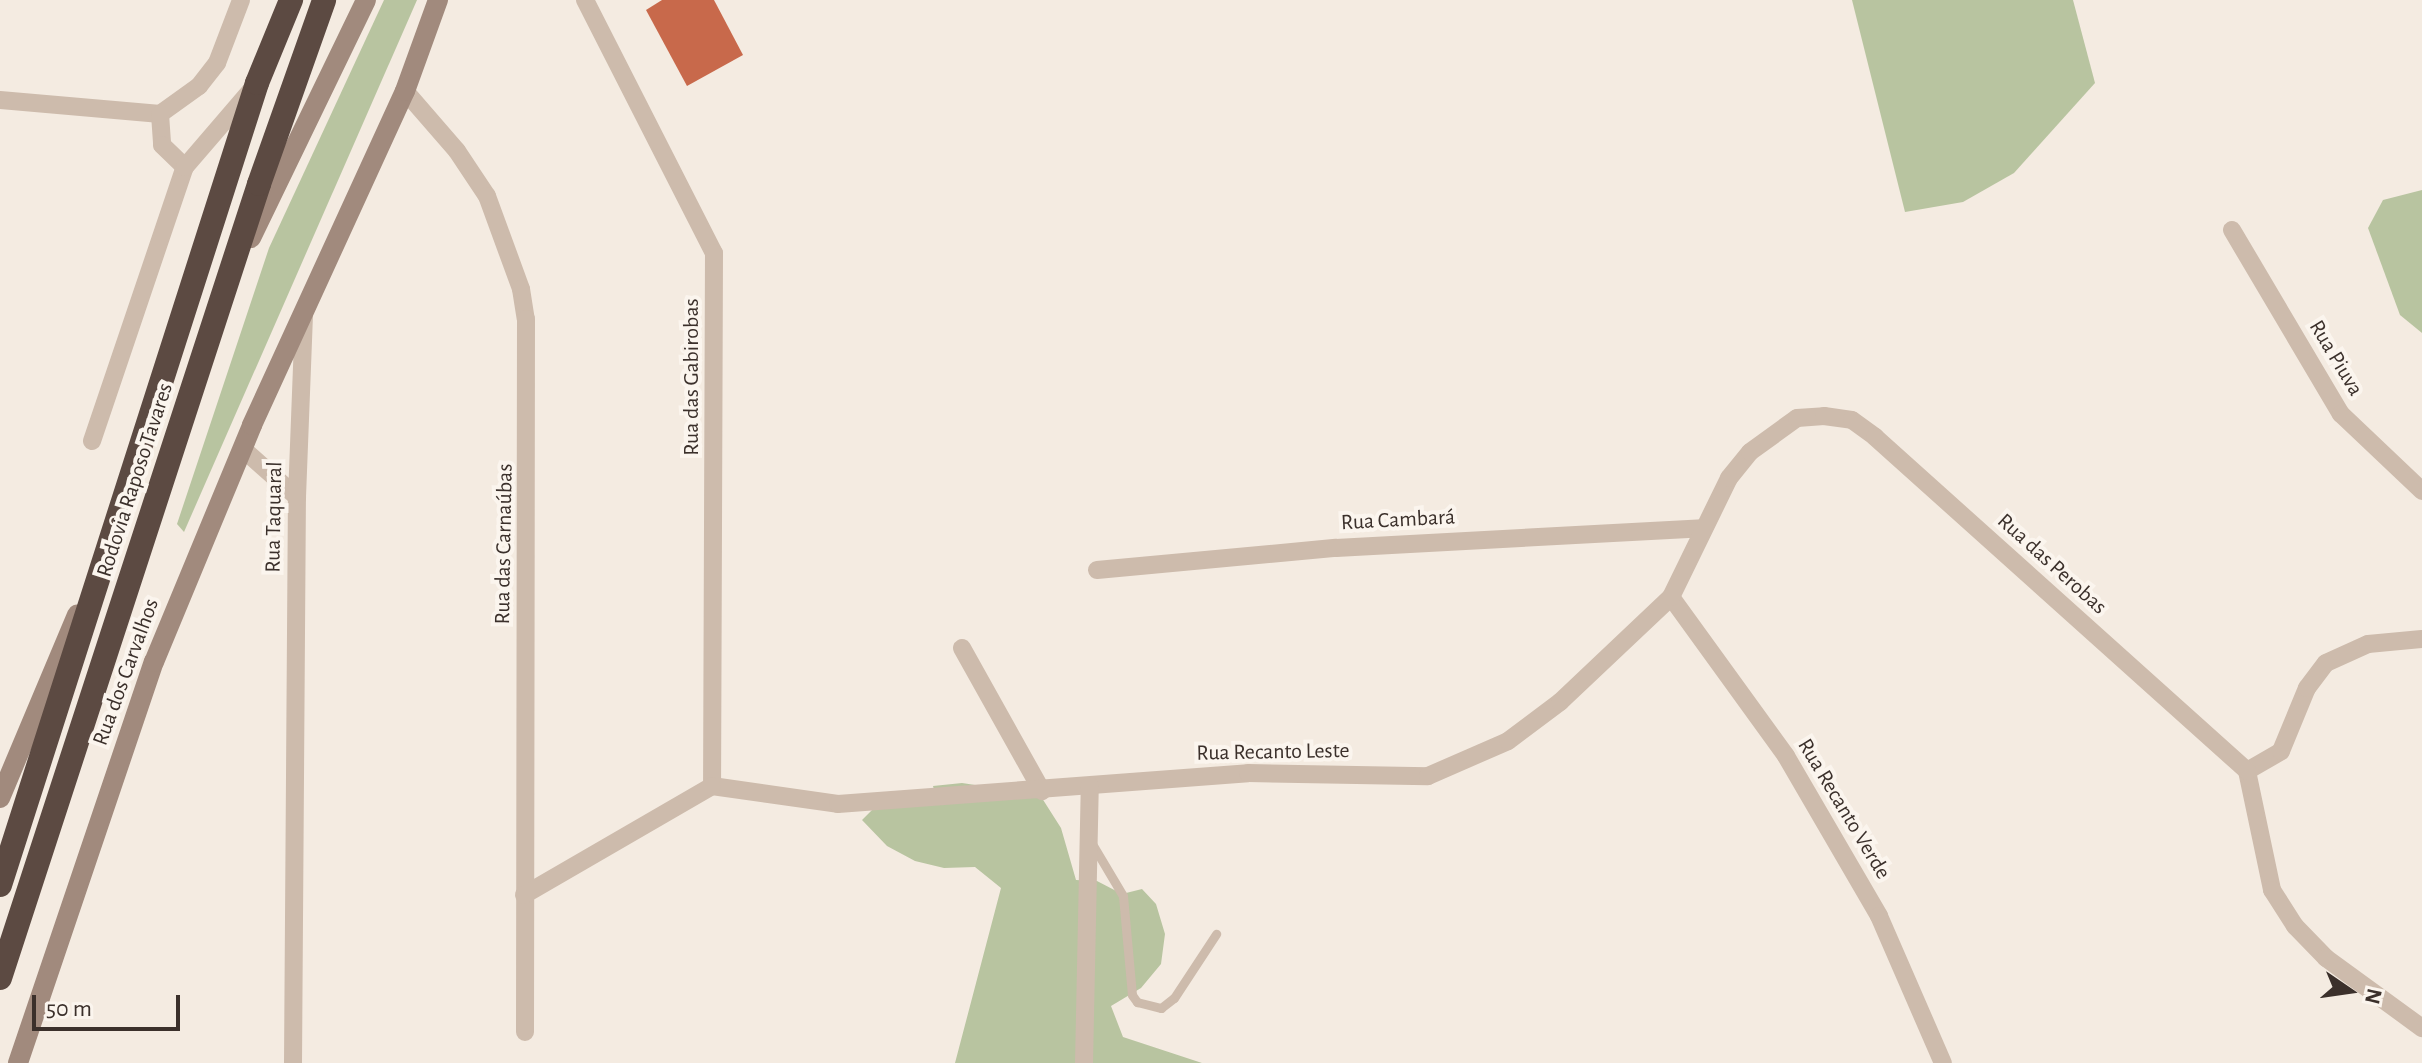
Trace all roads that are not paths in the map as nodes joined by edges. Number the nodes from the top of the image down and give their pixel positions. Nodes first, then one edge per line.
1 (241, 0) edge
2 (291, 0) edge
3 (324, 0) edge
4 (366, 0) edge
5 (438, 0) edge
6 (585, 0) edge
7 (257, 83) junction
8 (405, 91) junction
9 (0, 100) edge
10 (160, 114) junction
11 (185, 167) junction
12 (2232, 230) dead end
13 (304, 308) junction
14 (217, 314) junction
15 (92, 441) dead end
16 (244, 450) junction
17 (2422, 491) edge
18 (297, 497) junction
19 (1702, 528) junction
20 (105, 552) junction
21 (1097, 570) dead end
22 (1671, 597) junction
23 (2422, 639) edge
24 (962, 648) dead end
25 (2247, 771) junction
26 (712, 786) junction
27 (1090, 786) junction
28 (1042, 791) junction
29 (0, 798) edge
30 (1089, 839) junction
31 (0, 885) edge
32 (524, 895) junction
33 (1216, 934) dead end
34 (0, 978) edge
35 (2422, 1028) edge
36 (525, 1032) dead end
37 (18, 1063) edge
38 (293, 1063) edge
39 (1084, 1063) edge
40 (1943, 1063) edge

1 - 10 street
2 - 7 highway, Rodovia Raposo Tavares
3 - 14 highway, Rodovia Raposo Tavares
4 - 14 main road
5 - 8 main road, Rua Taquaral
6 - 26 street, Rua das Gabirobas
7 - 11 street
7 - 20 highway, Rodovia Raposo Tavares
8 - 13 main road, Rua Taquaral
8 - 32 street, Rua das Carnaúbas
9 - 10 street
10 - 11 street
11 - 15 street
12 - 17 street, Rua Piuva
13 - 16 main road, Rua dos Carvalhos
13 - 18 street, Rua Taquaral
14 - 34 highway, Rodovia Raposo Tavares
16 - 18 street
16 - 37 main road, Rua dos Carvalhos
18 - 38 street, Rua Taquaral
19 - 21 street, Rua Cambará
19 - 22 street, Rua das Perobas
19 - 25 street, Rua das Perobas
20 - 29 main road
20 - 31 highway, Rodovia Raposo Tavares
22 - 27 street, Rua Recanto Leste
22 - 40 street, Rua Recanto Verde
23 - 25 street
24 - 28 street
25 - 35 street
26 - 28 street, Rua Recanto Leste
26 - 32 street
27 - 28 street, Rua Recanto Leste
27 - 30 street
30 - 33 lane
30 - 39 street
32 - 36 street, Rua das Carnaúbas

